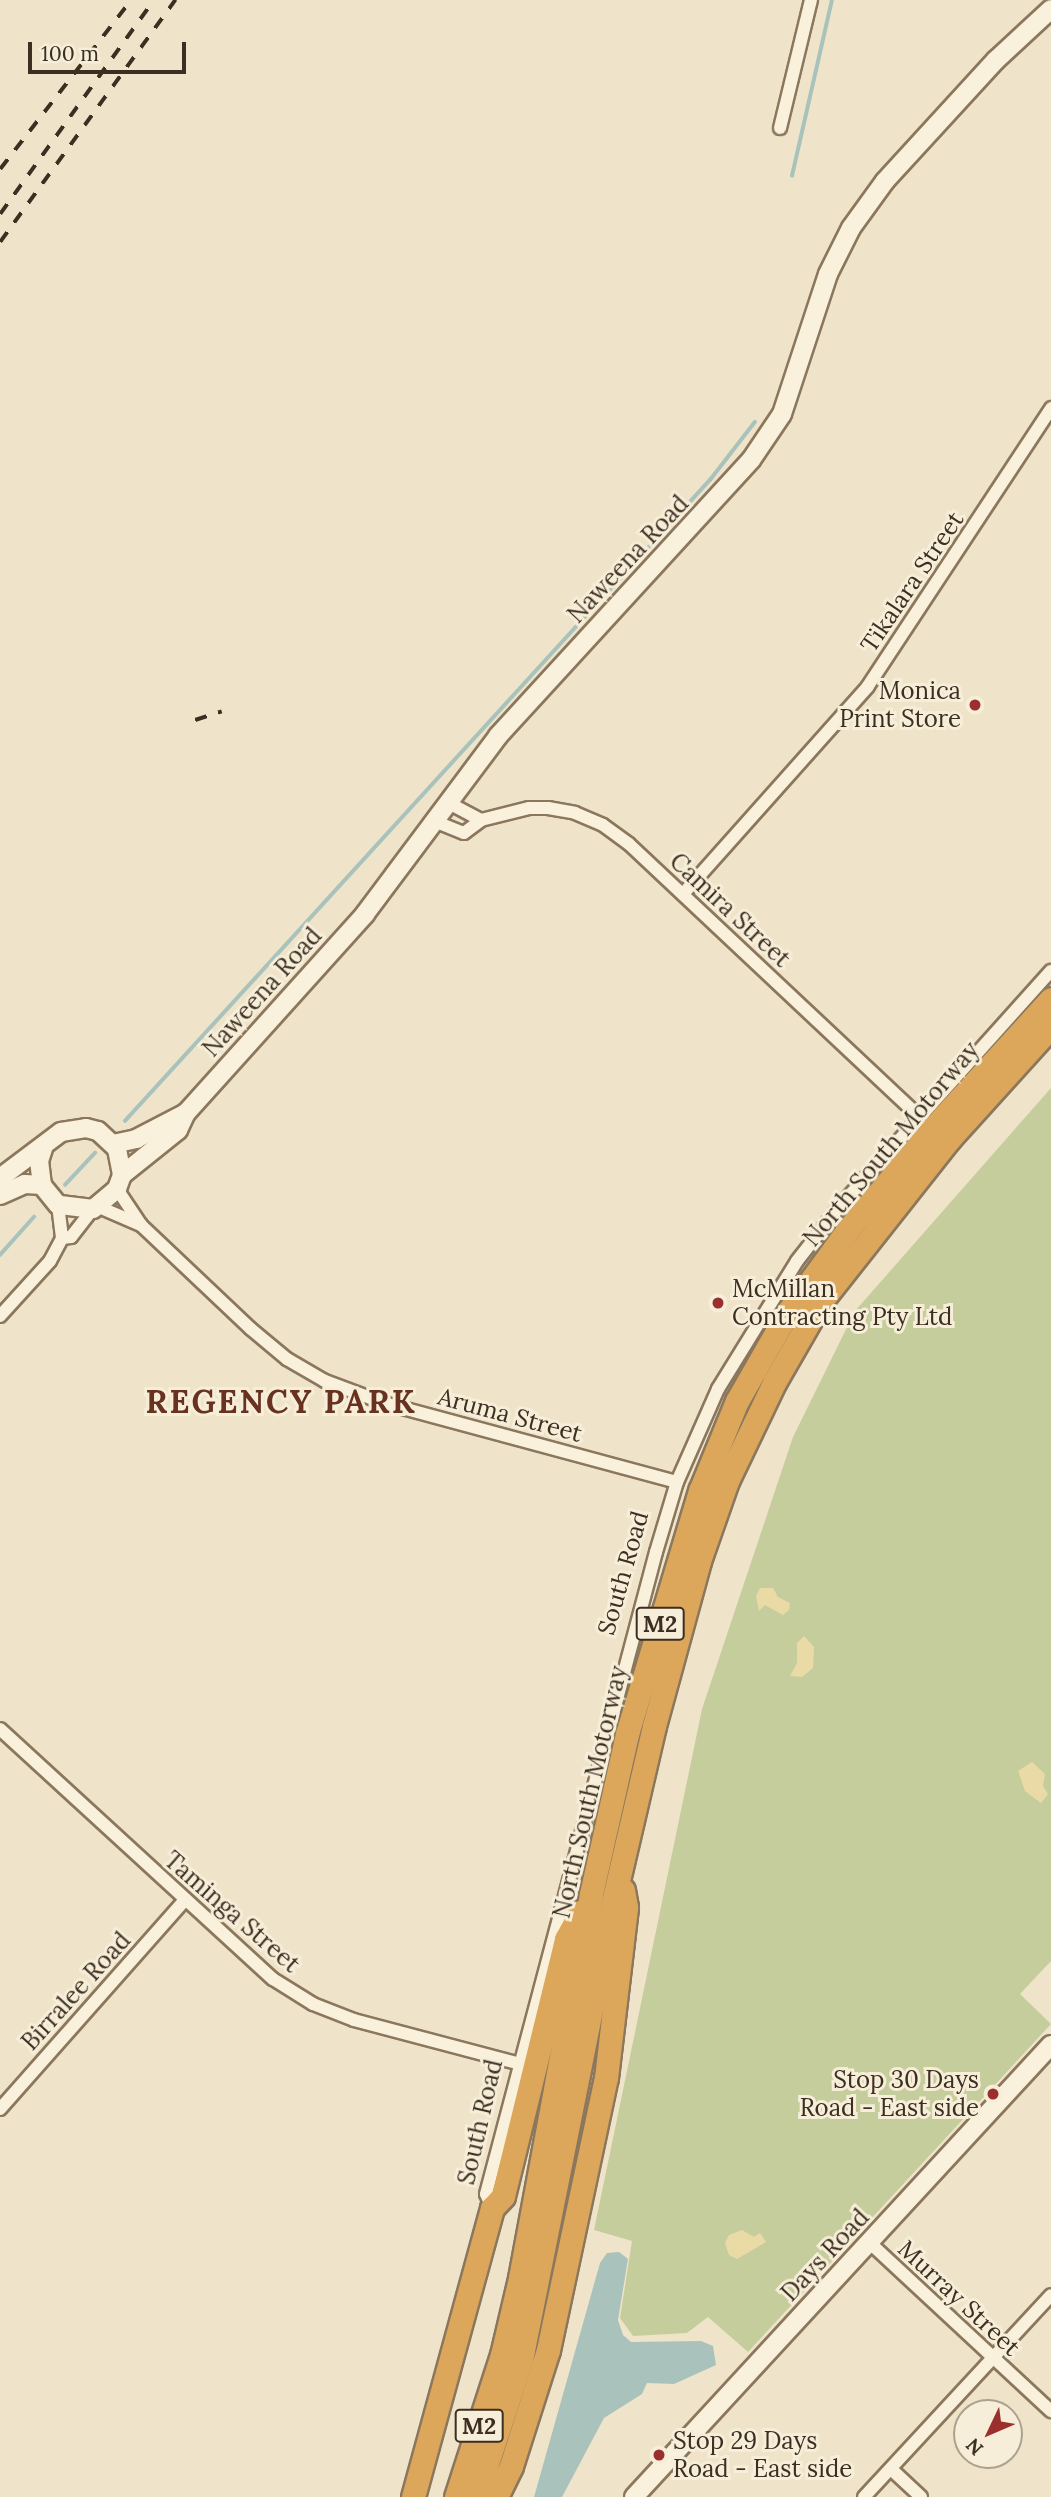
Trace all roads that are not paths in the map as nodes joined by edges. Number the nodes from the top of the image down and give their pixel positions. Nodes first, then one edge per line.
1 (811, 0) edge
2 (1051, 9) edge
3 (780, 128) dead end
4 (1051, 408) edge
5 (447, 802) junction
6 (481, 820) junction
7 (434, 821) junction
8 (683, 894) junction
9 (1051, 971) edge
10 (1051, 999) edge
11 (1051, 1026) edge
12 (186, 1113) junction
13 (918, 1115) junction
14 (113, 1144) junction
15 (43, 1149) junction
16 (0, 1178) edge
17 (120, 1182) junction
18 (41, 1185) junction
19 (0, 1195) edge
20 (58, 1205) junction
21 (96, 1208) junction
22 (141, 1225) junction
23 (62, 1238) junction
24 (0, 1316) edge
25 (677, 1482) junction
26 (0, 1729) edge
27 (619, 1874) junction
28 (591, 1894) junction
29 (184, 1901) junction
30 (1051, 2045) edge
31 (520, 2064) junction
32 (0, 2109) edge
33 (492, 2208) junction
34 (870, 2244) junction
35 (1051, 2295) edge
36 (512, 2358) junction
37 (992, 2358) junction
38 (1051, 2411) edge
39 (511, 2466) junction
40 (891, 2469) junction
41 (417, 2491) edge
42 (456, 2497) edge
43 (476, 2497) edge
44 (496, 2497) edge
45 (508, 2497) edge
46 (634, 2497) edge
47 (864, 2497) edge
48 (921, 2497) edge

1 - 3 street
2 - 5 street, Naweena Road
4 - 8 street, Tikalara Street
5 - 6 street
5 - 7 street, Naweena Road
6 - 7 street, Camira Street
6 - 8 street, Camira Street
7 - 12 street, Naweena Road
8 - 13 street, Camira Street
9 - 13 street, South Road
10 - 28 highway, North South Motorway / M2
11 - 27 highway, North South Motorway / M2
12 - 14 street, Naweena Road
12 - 17 street, Naweena Road
13 - 25 street, South Road
14 - 15 street
14 - 17 street
15 - 16 street
15 - 18 street
17 - 21 street
17 - 22 street, Aruma Street
18 - 19 street
18 - 20 street
20 - 21 street
20 - 23 street
21 - 22 street, Aruma Street
21 - 23 street
22 - 25 street, Aruma Street
23 - 24 street
25 - 31 street, South Road
26 - 29 street, Taminga Street
27 - 36 highway, North South Motorway / M2
27 - 39 highway
28 - 33 highway
28 - 36 highway, North South Motorway / M2
29 - 31 street, Taminga Street
29 - 32 street, Birralee Road
30 - 34 street, Days Road
31 - 33 street, South Road
33 - 41 highway, South Road
34 - 37 street, Murray Street
34 - 46 street, Days Road
35 - 37 street
36 - 42 highway, North South Motorway / M2
36 - 43 highway, North South Motorway / M2
37 - 38 street, Murray Street
37 - 40 street
39 - 44 highway
39 - 45 street
40 - 47 street
40 - 48 street

